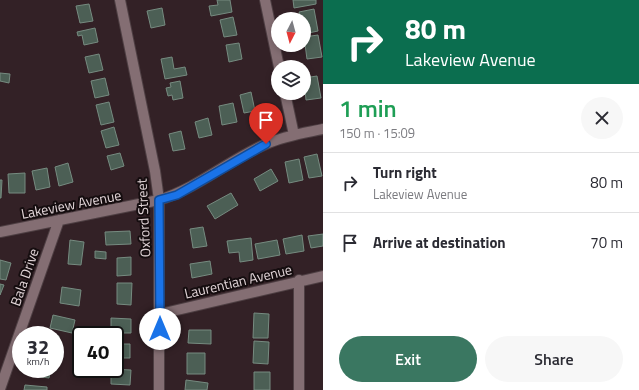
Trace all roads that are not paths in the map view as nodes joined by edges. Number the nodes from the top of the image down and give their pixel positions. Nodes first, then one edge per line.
1 (120, 0) edge
2 (264, 0) edge
3 (277, 60) edge
4 (286, 100) edge
5 (323, 129) edge
6 (294, 135) junction
7 (159, 200) junction
8 (59, 220) junction
9 (0, 232) edge
10 (323, 276) edge
11 (300, 280) junction
12 (160, 314) junction
13 (0, 389) edge
14 (160, 390) edge
15 (299, 390) edge

1 - 7 street, Oxford Street
2 - 3 street
4 - 6 street
5 - 6 street, Lakeview Avenue
6 - 7 street, Lakeview Avenue
7 - 8 street, Lakeview Avenue
7 - 12 street, Oxford Street
8 - 9 street, Lakeview Avenue
8 - 13 street, Bala Drive
10 - 11 street, Laurentian Avenue
11 - 12 street, Laurentian Avenue
11 - 15 street
12 - 14 street, Oxford Street

